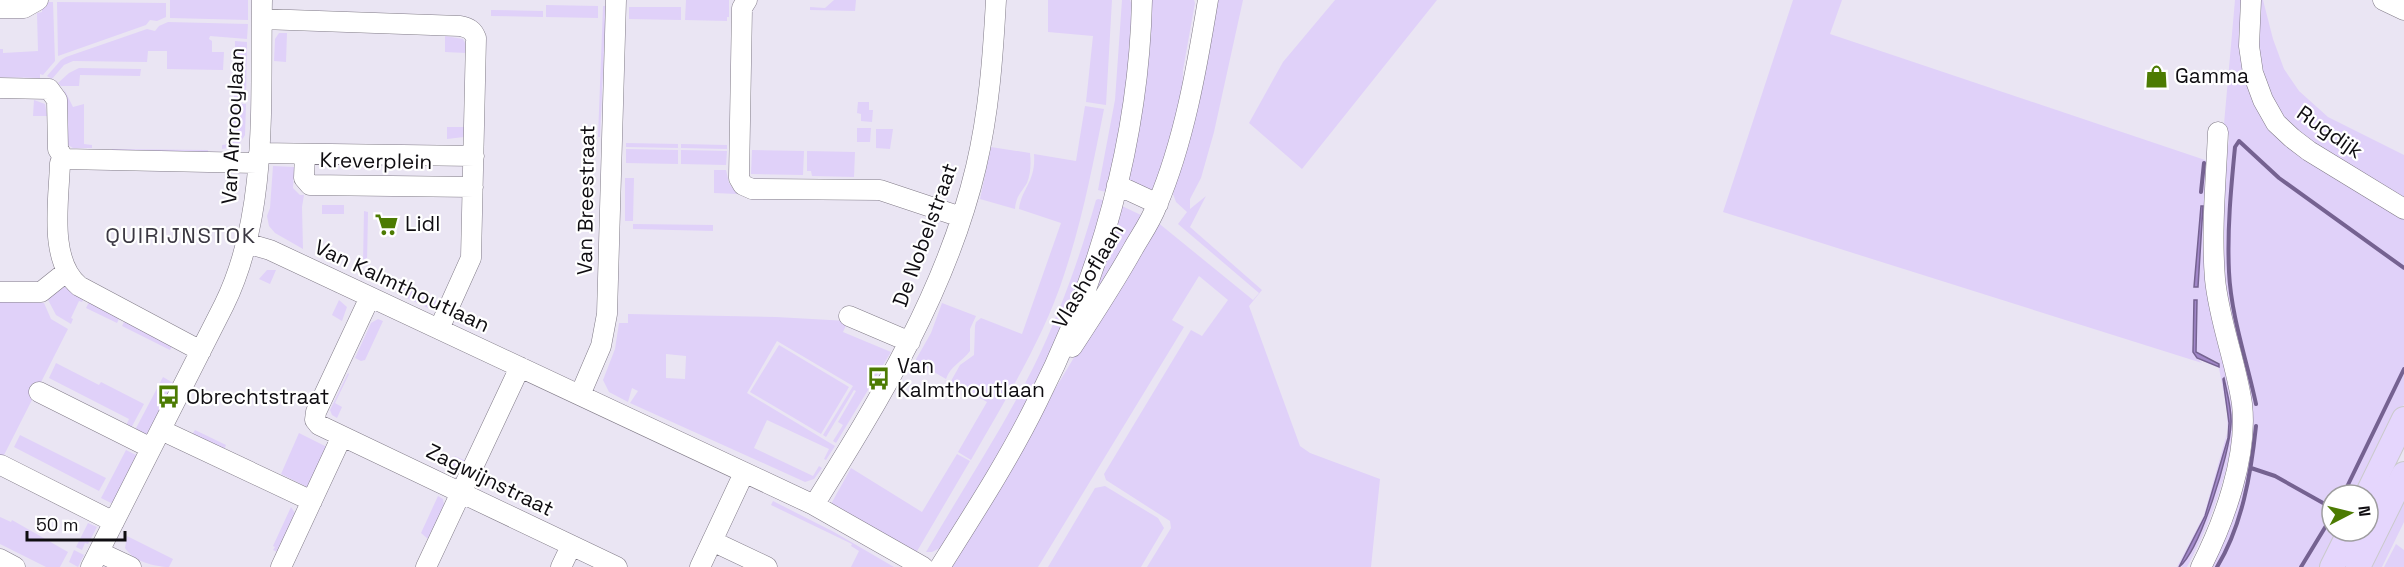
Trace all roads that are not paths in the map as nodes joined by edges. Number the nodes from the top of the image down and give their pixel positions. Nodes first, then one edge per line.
1 (38, 0) edge
2 (616, 0) edge
3 (747, 0) edge
4 (996, 0) edge
5 (1142, 0) edge
6 (1208, 0) edge
7 (2251, 0) edge
8 (2383, 0) edge
9 (0, 8) edge
10 (262, 9) edge
11 (2404, 10) edge
12 (0, 88) edge
13 (2218, 132) dead end
14 (474, 149) junction
15 (305, 154) junction
16 (258, 158) junction
17 (64, 159) junction
18 (1117, 185) junction
19 (473, 188) junction
20 (1158, 204) junction
21 (2404, 209) edge
22 (961, 217) junction
23 (246, 243) junction
24 (66, 272) junction
25 (0, 292) edge
26 (370, 297) junction
27 (849, 316) dead end
28 (439, 329) junction
29 (909, 342) junction
30 (201, 351) junction
31 (520, 367) junction
32 (39, 392) dead end
33 (580, 395) junction
34 (1037, 403) junction
35 (2404, 419) edge
36 (161, 430) junction
37 (342, 436) junction
38 (152, 448) junction
39 (2, 465) dead end
40 (744, 473) junction
41 (2404, 474) edge
42 (2373, 483) edge
43 (461, 493) junction
44 (312, 501) junction
45 (814, 505) junction
46 (114, 522) junction
47 (712, 541) junction
48 (2344, 543) edge
49 (571, 546) junction
50 (0, 559) edge
51 (95, 559) edge
52 (15, 567) edge
53 (131, 567) edge
54 (281, 567) edge
55 (426, 567) edge
56 (561, 567) edge
57 (617, 567) edge
58 (700, 567) edge
59 (767, 567) edge
60 (923, 567) edge
61 (940, 567) edge
62 (2201, 567) edge
63 (2332, 567) edge
64 (2358, 567) edge

1 - 9 street
2 - 33 street, Van Breestraat
3 - 22 street
4 - 22 street, De Nobelstraat
5 - 18 street, Vlashoflaan
6 - 20 street, Vlashoflaan
7 - 21 street, Rugdijk
8 - 11 street
10 - 14 street
10 - 16 street, Van Anrooylaan
12 - 17 street
13 - 62 street
14 - 15 street
14 - 19 street
15 - 16 street
15 - 19 street, Kreverplein
16 - 17 street
16 - 23 street, Van Anrooylaan
17 - 24 street
18 - 20 street
18 - 34 street, Vlashoflaan
19 - 28 street
20 - 34 street, Vlashoflaan
22 - 29 street, De Nobelstraat
23 - 26 street, Van Kalmthoutlaan
23 - 30 street, Van Anrooylaan
24 - 25 street
24 - 30 street
26 - 28 street, Van Kalmthoutlaan
26 - 37 street, Zagwijnstraat
27 - 29 street, De Nobelstraat
28 - 31 street, Van Kalmthoutlaan
29 - 45 street, De Nobelstraat
30 - 36 street, Van Anrooylaan
31 - 33 street, Van Kalmthoutlaan
31 - 43 street
32 - 38 street
33 - 40 street, Van Kalmthoutlaan
34 - 61 street, Vlashoflaan
35 - 42 main road
36 - 38 street, Van Anrooylaan
36 - 44 street
37 - 43 street, Zagwijnstraat
37 - 44 street
38 - 46 street, Van Anrooylaan
39 - 46 street
40 - 45 street, Van Kalmthoutlaan
40 - 47 street
41 - 64 main road
43 - 49 street, Zagwijnstraat
43 - 55 street
44 - 54 street
45 - 60 street, Van Kalmthoutlaan
46 - 51 street, Van Anrooylaan
47 - 58 street
47 - 59 street
48 - 63 main road
49 - 56 street
49 - 57 street, Zagwijnstraat
50 - 52 street
51 - 53 street

